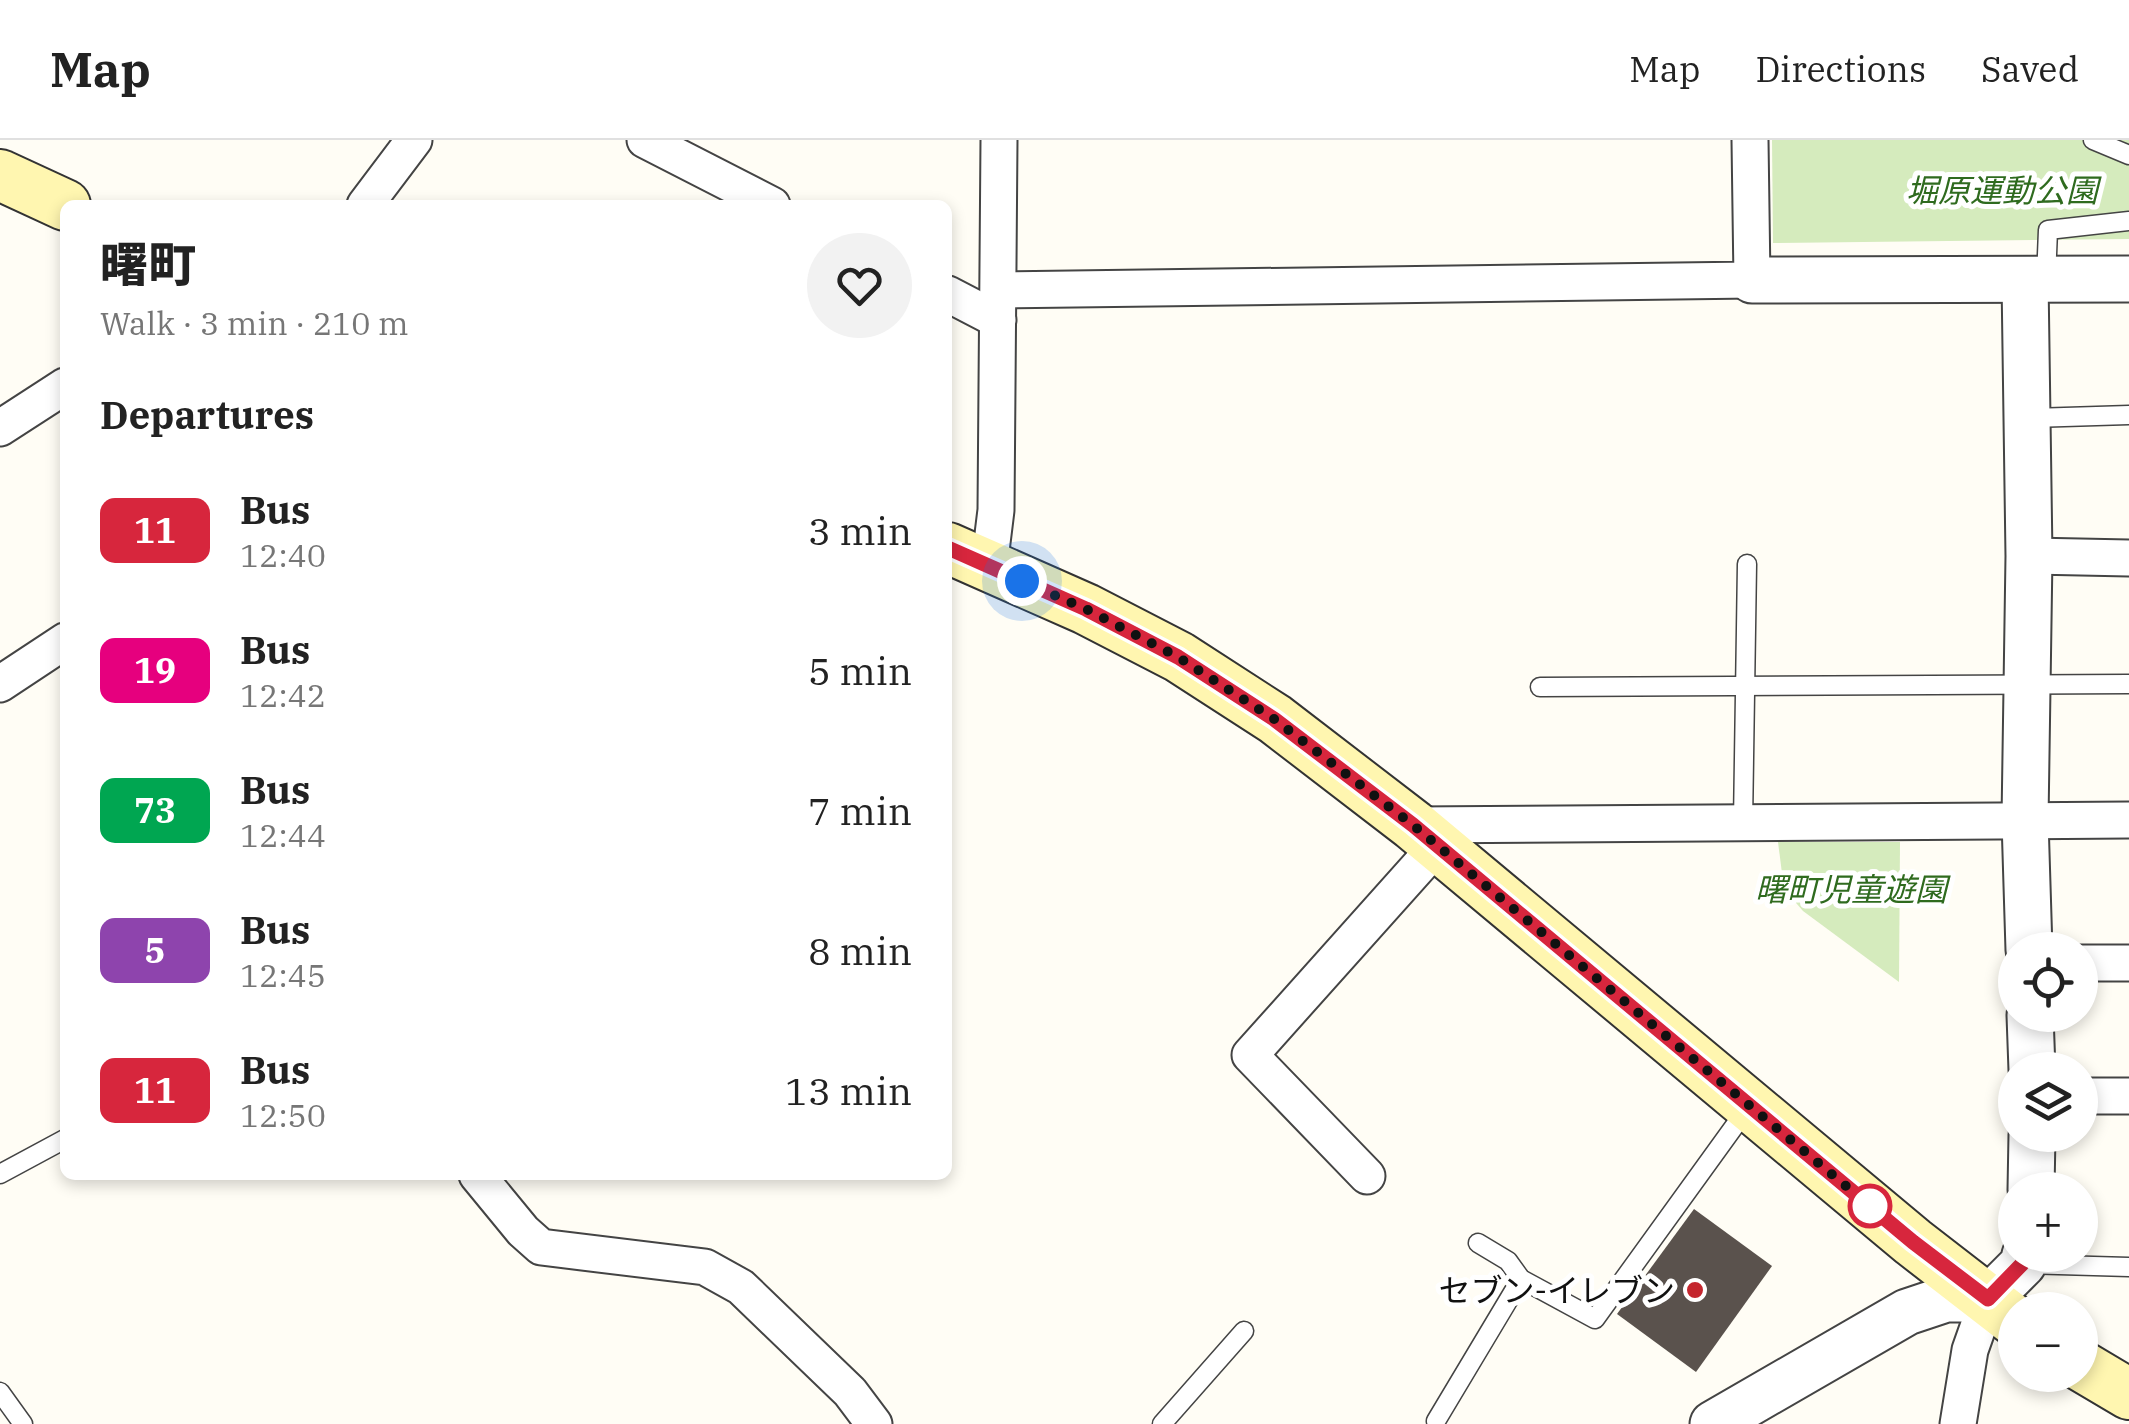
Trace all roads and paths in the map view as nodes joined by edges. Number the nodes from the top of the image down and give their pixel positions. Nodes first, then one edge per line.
1 (414, 140) edge
2 (645, 140) edge
3 (999, 140) edge
4 (1750, 140) edge
5 (2093, 140) edge
6 (2129, 155) edge
7 (0, 175) edge
8 (369, 200) edge
9 (762, 200) edge
10 (60, 203) edge
11 (2129, 221) edge
12 (2129, 279) edge
13 (1752, 280) junction
14 (2036, 280) junction
15 (952, 295) edge
16 (998, 305) junction
17 (60, 389) edge
18 (2129, 415) edge
19 (2026, 418) junction
20 (0, 428) edge
21 (2028, 556) junction
22 (968, 557) edge
23 (2129, 558) edge
24 (1747, 564) dead end
25 (60, 644) edge
26 (0, 684) edge
27 (2129, 684) edge
28 (1745, 685) junction
29 (2027, 686) junction
30 (1540, 687) dead end
31 (2025, 820) junction
32 (2129, 820) edge
33 (1743, 823) junction
34 (1425, 836) junction
35 (2028, 932) edge
36 (2098, 963) edge
37 (2129, 963) edge
38 (2098, 1096) edge
39 (2129, 1096) edge
40 (1749, 1106) junction
41 (60, 1143) edge
42 (0, 1174) edge
43 (1367, 1176) dead end
44 (481, 1180) edge
45 (1478, 1244) dead end
46 (2098, 1265) edge
47 (2129, 1267) edge
48 (1521, 1278) junction
49 (1998, 1308) edge
50 (1998, 1309) edge
51 (1998, 1314) edge
52 (1244, 1331) dead end
53 (2098, 1376) edge
54 (0, 1392) edge
55 (2129, 1394) edge
56 (1436, 1421) dead end
57 (23, 1424) edge
58 (874, 1424) edge
59 (1162, 1424) edge
60 (1713, 1424) edge
61 (1958, 1424) edge

1 - 8 street
2 - 9 street
3 - 16 street
4 - 13 street
5 - 6 lane
7 - 10 main road
11 - 14 lane
12 - 14 street
13 - 14 street
13 - 16 street
14 - 19 street
15 - 16 street
16 - 22 street
17 - 20 street
18 - 19 lane
19 - 21 street
21 - 23 street
21 - 29 street
22 - 34 main road
24 - 28 lane
25 - 26 street
27 - 29 lane
28 - 29 lane
28 - 30 lane
28 - 33 lane
29 - 31 street
31 - 32 street
31 - 33 street
31 - 35 street
33 - 34 street
34 - 40 main road
34 - 43 street
36 - 37 street
38 - 39 street
40 - 48 lane
40 - 49 main road
41 - 42 lane
44 - 58 street
45 - 48 lane
46 - 47 lane
48 - 56 lane
50 - 60 street
51 - 61 street
52 - 59 lane
53 - 55 main road
54 - 57 lane

